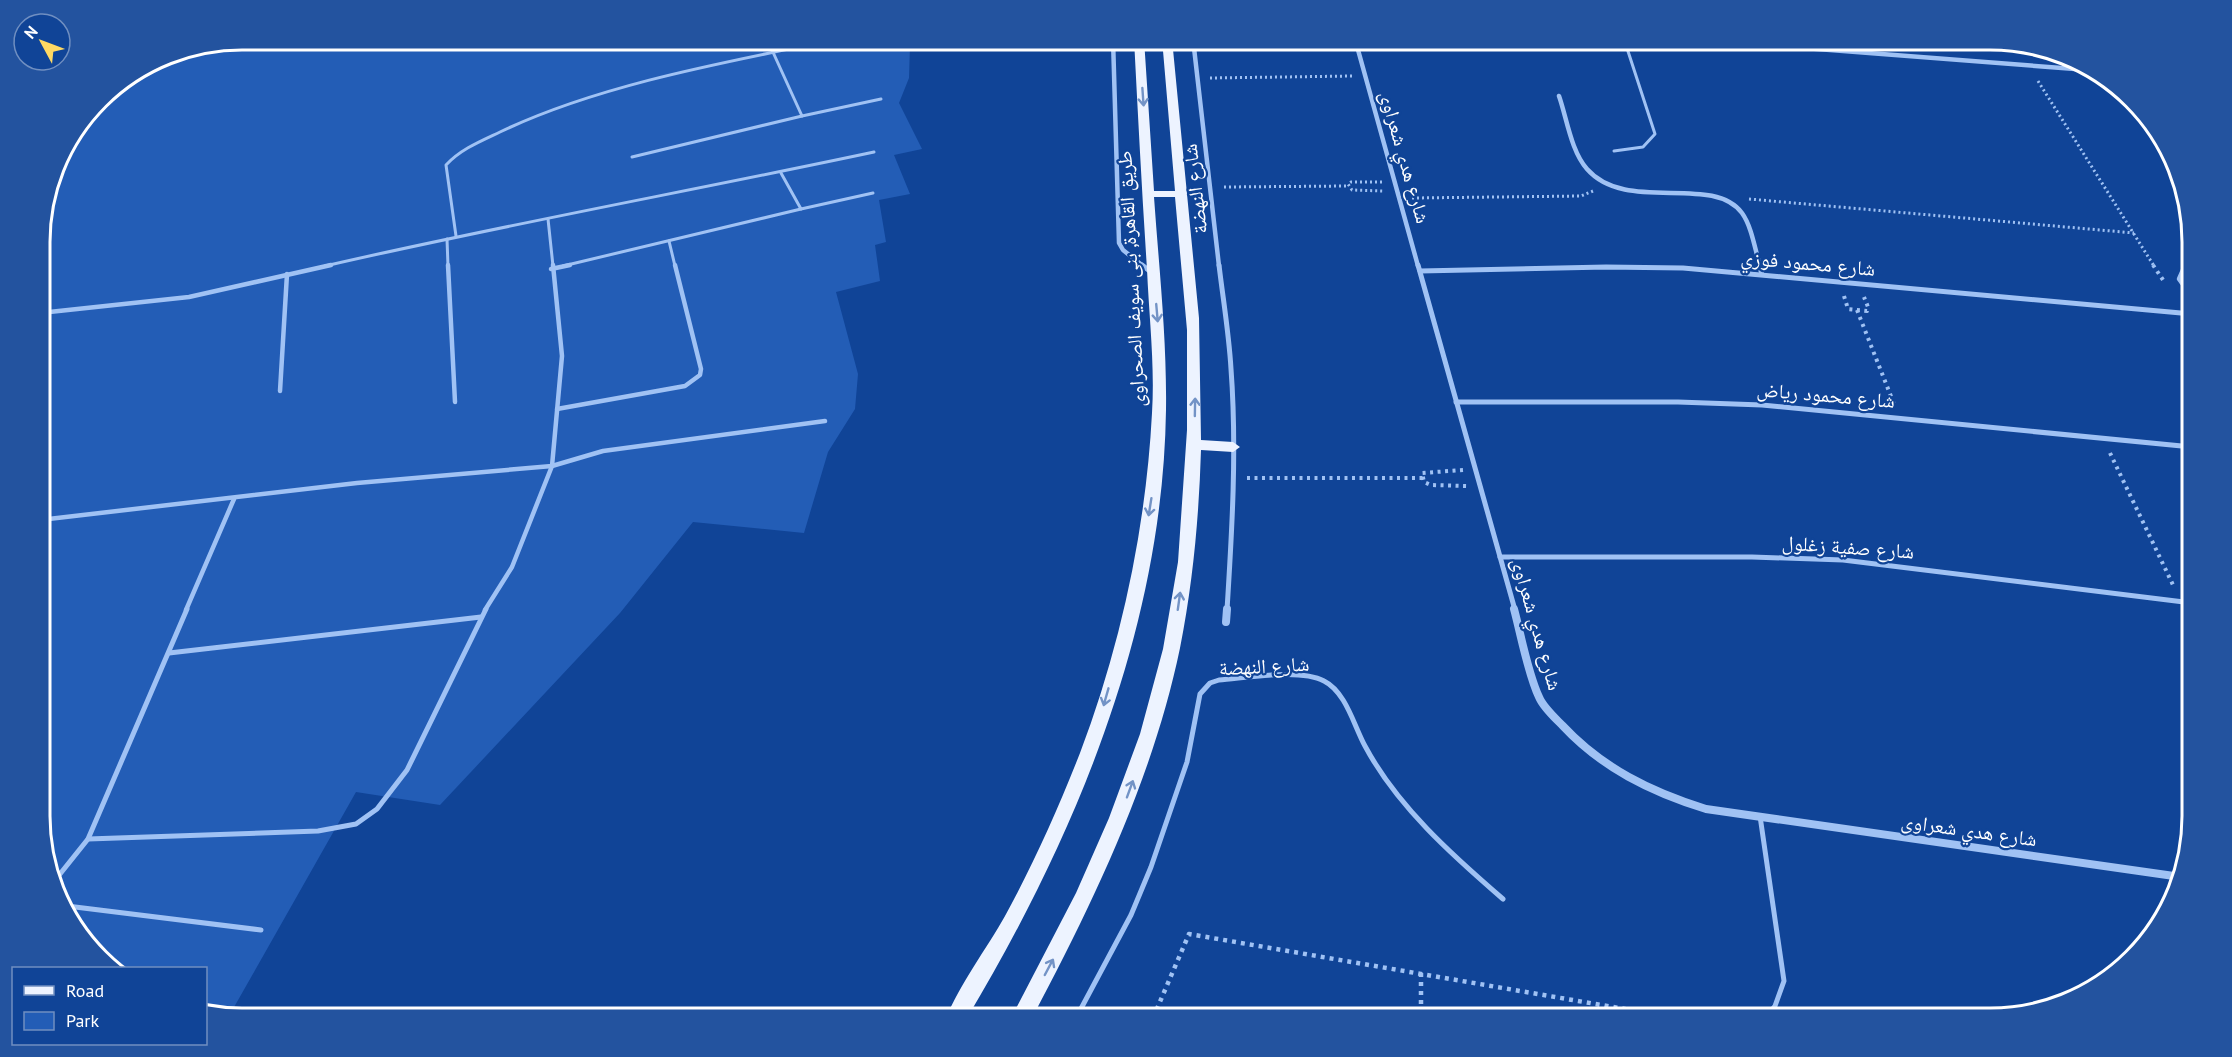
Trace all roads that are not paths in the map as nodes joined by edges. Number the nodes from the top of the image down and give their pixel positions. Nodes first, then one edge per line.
1 (784, 50) edge
2 (1113, 50) edge
3 (1140, 50) edge
4 (1168, 50) edge
5 (1194, 50) edge
6 (1358, 50) edge
7 (1628, 50) edge
8 (1832, 50) edge
9 (774, 52) junction
10 (2074, 69) edge
11 (1559, 96) dead end
12 (881, 99) dead end
13 (802, 116) junction
14 (1614, 151) dead end
15 (874, 152) dead end
16 (632, 157) dead end
17 (781, 172) junction
18 (873, 193) dead end
19 (1149, 194) junction
20 (1181, 194) junction
21 (801, 209) junction
22 (548, 219) junction
23 (456, 236) junction
24 (447, 239) junction
25 (669, 241) junction
26 (551, 269) junction
27 (1420, 271) junction
28 (287, 274) junction
29 (1153, 274) junction
30 (1762, 274) junction
31 (50, 312) edge
32 (2182, 313) edge
33 (280, 391) dead end
34 (455, 402) dead end
35 (1456, 402) junction
36 (557, 409) junction
37 (825, 421) dead end
38 (1194, 444) junction
39 (2182, 446) edge
40 (1233, 447) junction
41 (552, 466) junction
42 (234, 499) junction
43 (50, 519) edge
44 (1500, 557) junction
45 (2182, 601) edge
46 (481, 616) junction
47 (1226, 622) dead end
48 (169, 653) junction
49 (1760, 816) junction
50 (88, 838) junction
51 (59, 875) edge
52 (2172, 876) edge
53 (1503, 899) dead end
54 (72, 907) edge
55 (261, 930) dead end
56 (1774, 1007) edge
57 (962, 1008) edge
58 (1026, 1008) edge
59 (1082, 1008) edge

1 - 9 lane
2 - 29 street
3 -> 19 main road, طريق القاهرة, بنى سويف الصحراوى
4 - 20 main road
5 - 40 street, شارع النهضة
6 - 27 street, شارع هدي شعراوى
7 - 14 lane
8 - 10 street
9 - 13 lane
9 - 23 lane
11 - 30 street
12 - 13 lane
13 - 16 lane
15 - 17 lane
17 - 21 lane
17 - 22 lane
18 - 21 lane
19 - 20 main road
19 - 29 main road, طريق القاهرة, بنى سويف الصحراوى
38 -> 20 main road
21 - 25 lane
22 - 23 lane
22 - 26 lane
23 - 24 lane
24 - 28 lane
24 - 34 lane
25 - 26 lane
25 - 36 lane
26 - 36 lane
27 - 30 street, شارع محمود فوزي
27 - 35 street, شارع هدي شعراوى
28 - 31 lane
28 - 33 lane
29 -> 57 main road, طريق القاهرة, بنى سويف الصحراوى
30 - 32 street, شارع محمود فوزي
35 - 39 street, شارع محمود رياض
35 - 44 street, شارع هدي شعراوى
36 - 41 lane
37 - 41 lane
38 - 40 main road
58 -> 38 main road
40 - 47 street, شارع النهضة
41 - 42 lane
41 - 46 lane
42 - 43 lane
42 - 48 lane
44 - 45 street, شارع صفية زغلول
44 - 49 street, شارع هدي شعراوى
46 - 48 lane
46 - 50 lane
48 - 50 lane
49 - 52 street, شارع هدي شعراوى
49 - 56 lane
50 - 51 lane
53 - 59 lane, شارع النهضة
54 - 55 lane

